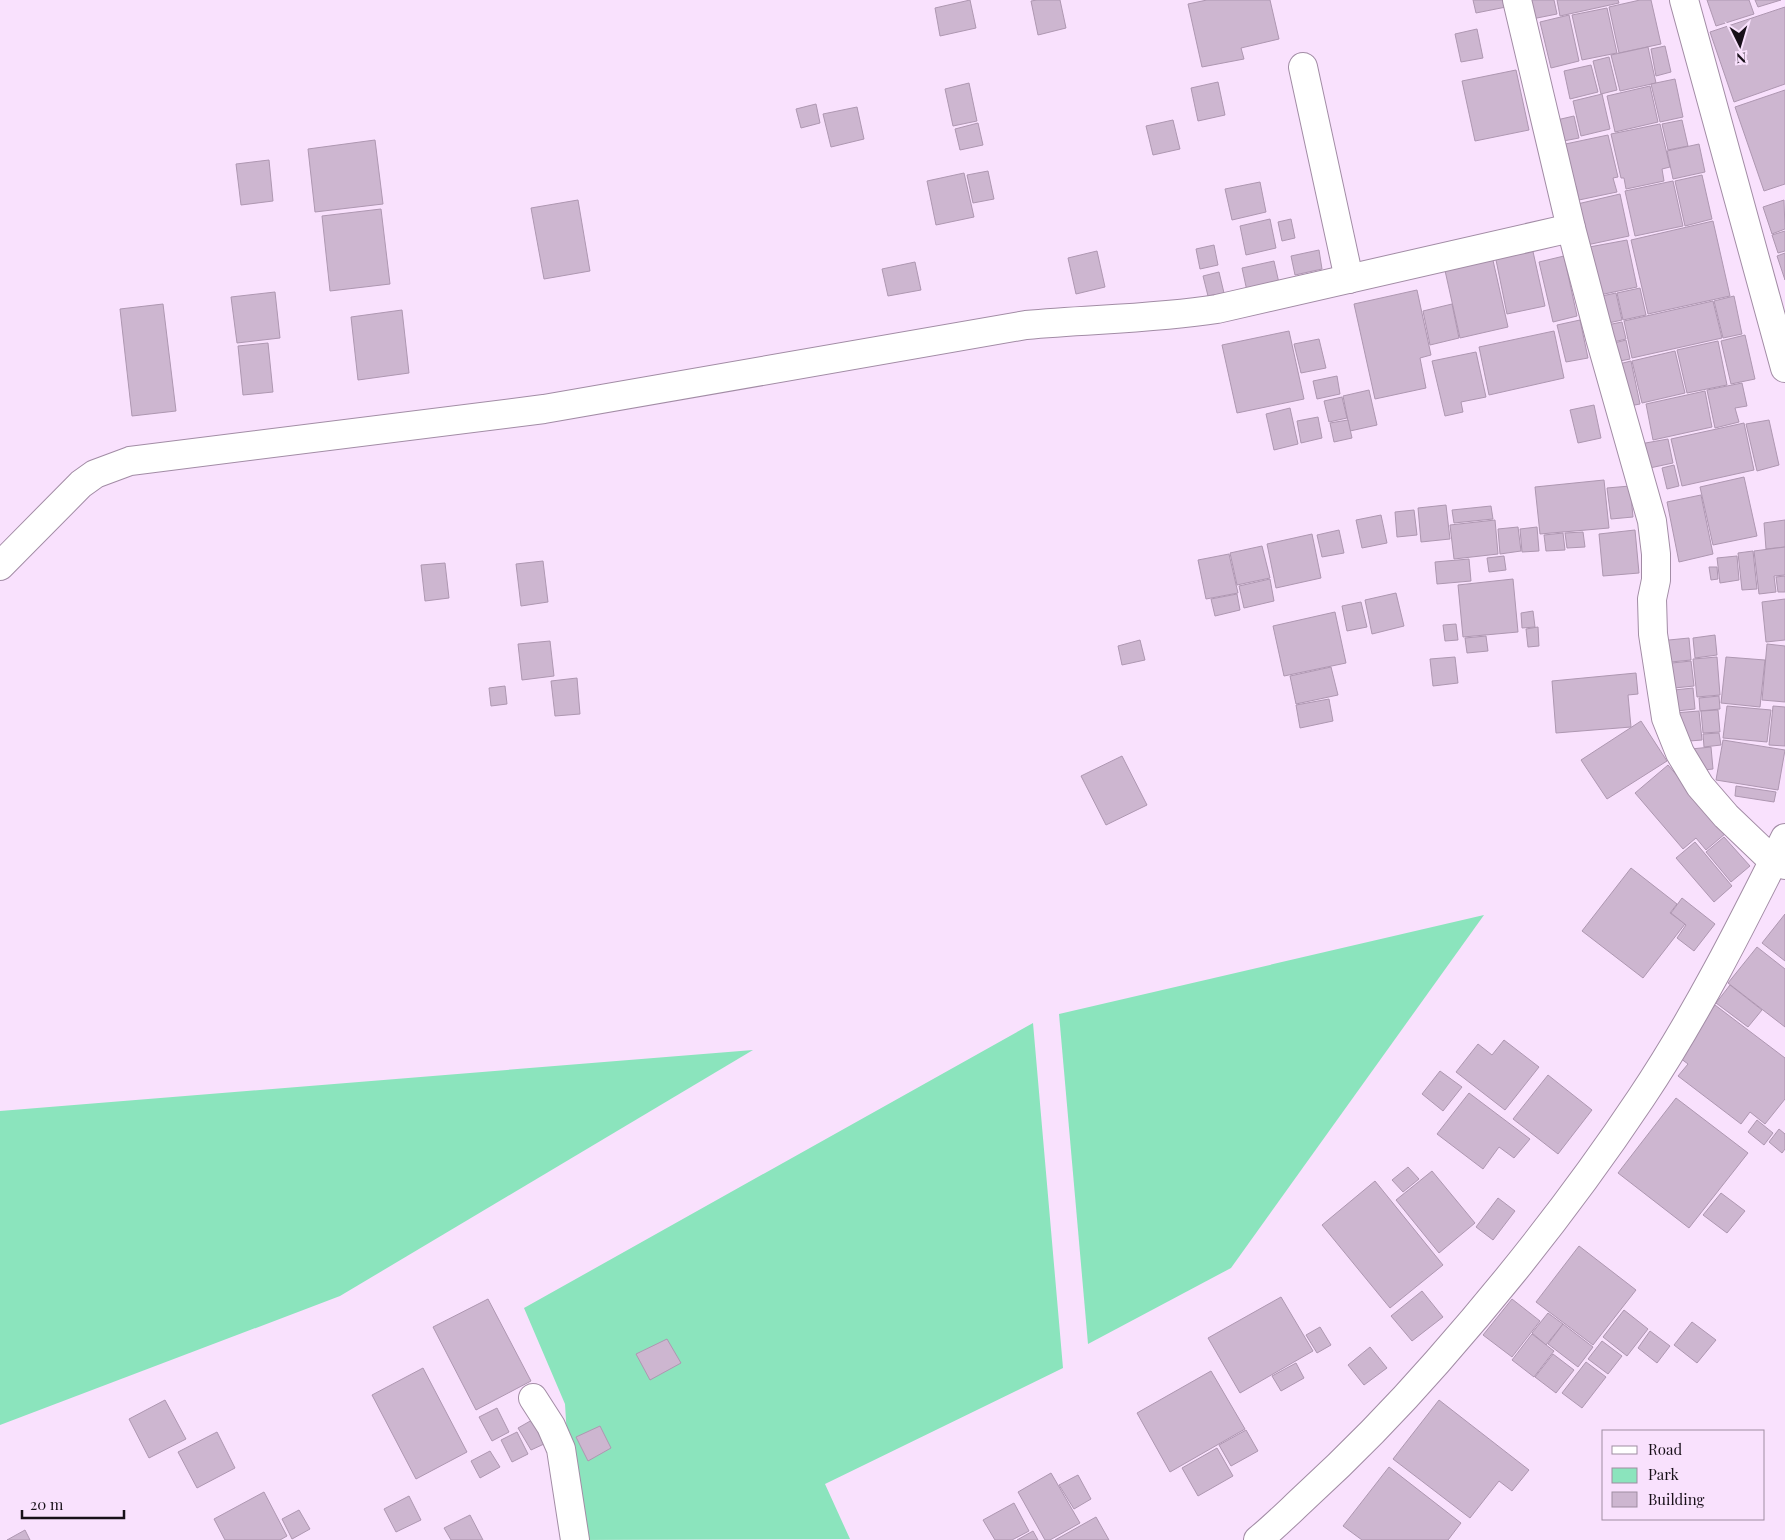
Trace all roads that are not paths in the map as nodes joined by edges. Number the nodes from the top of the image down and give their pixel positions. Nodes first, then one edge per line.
1 (1517, 0) edge
2 (1684, 0) edge
3 (1303, 67) dead end
4 (1571, 228) junction
5 (1349, 279) junction
6 (1785, 368) edge
7 (0, 566) edge
8 (1781, 855) edge
9 (533, 1398) dead end
10 (575, 1540) edge
11 (1258, 1540) edge

1 - 4 street
2 - 6 street
3 - 5 street
4 - 5 street
4 - 8 street
5 - 7 street
8 - 11 street
9 - 10 street

